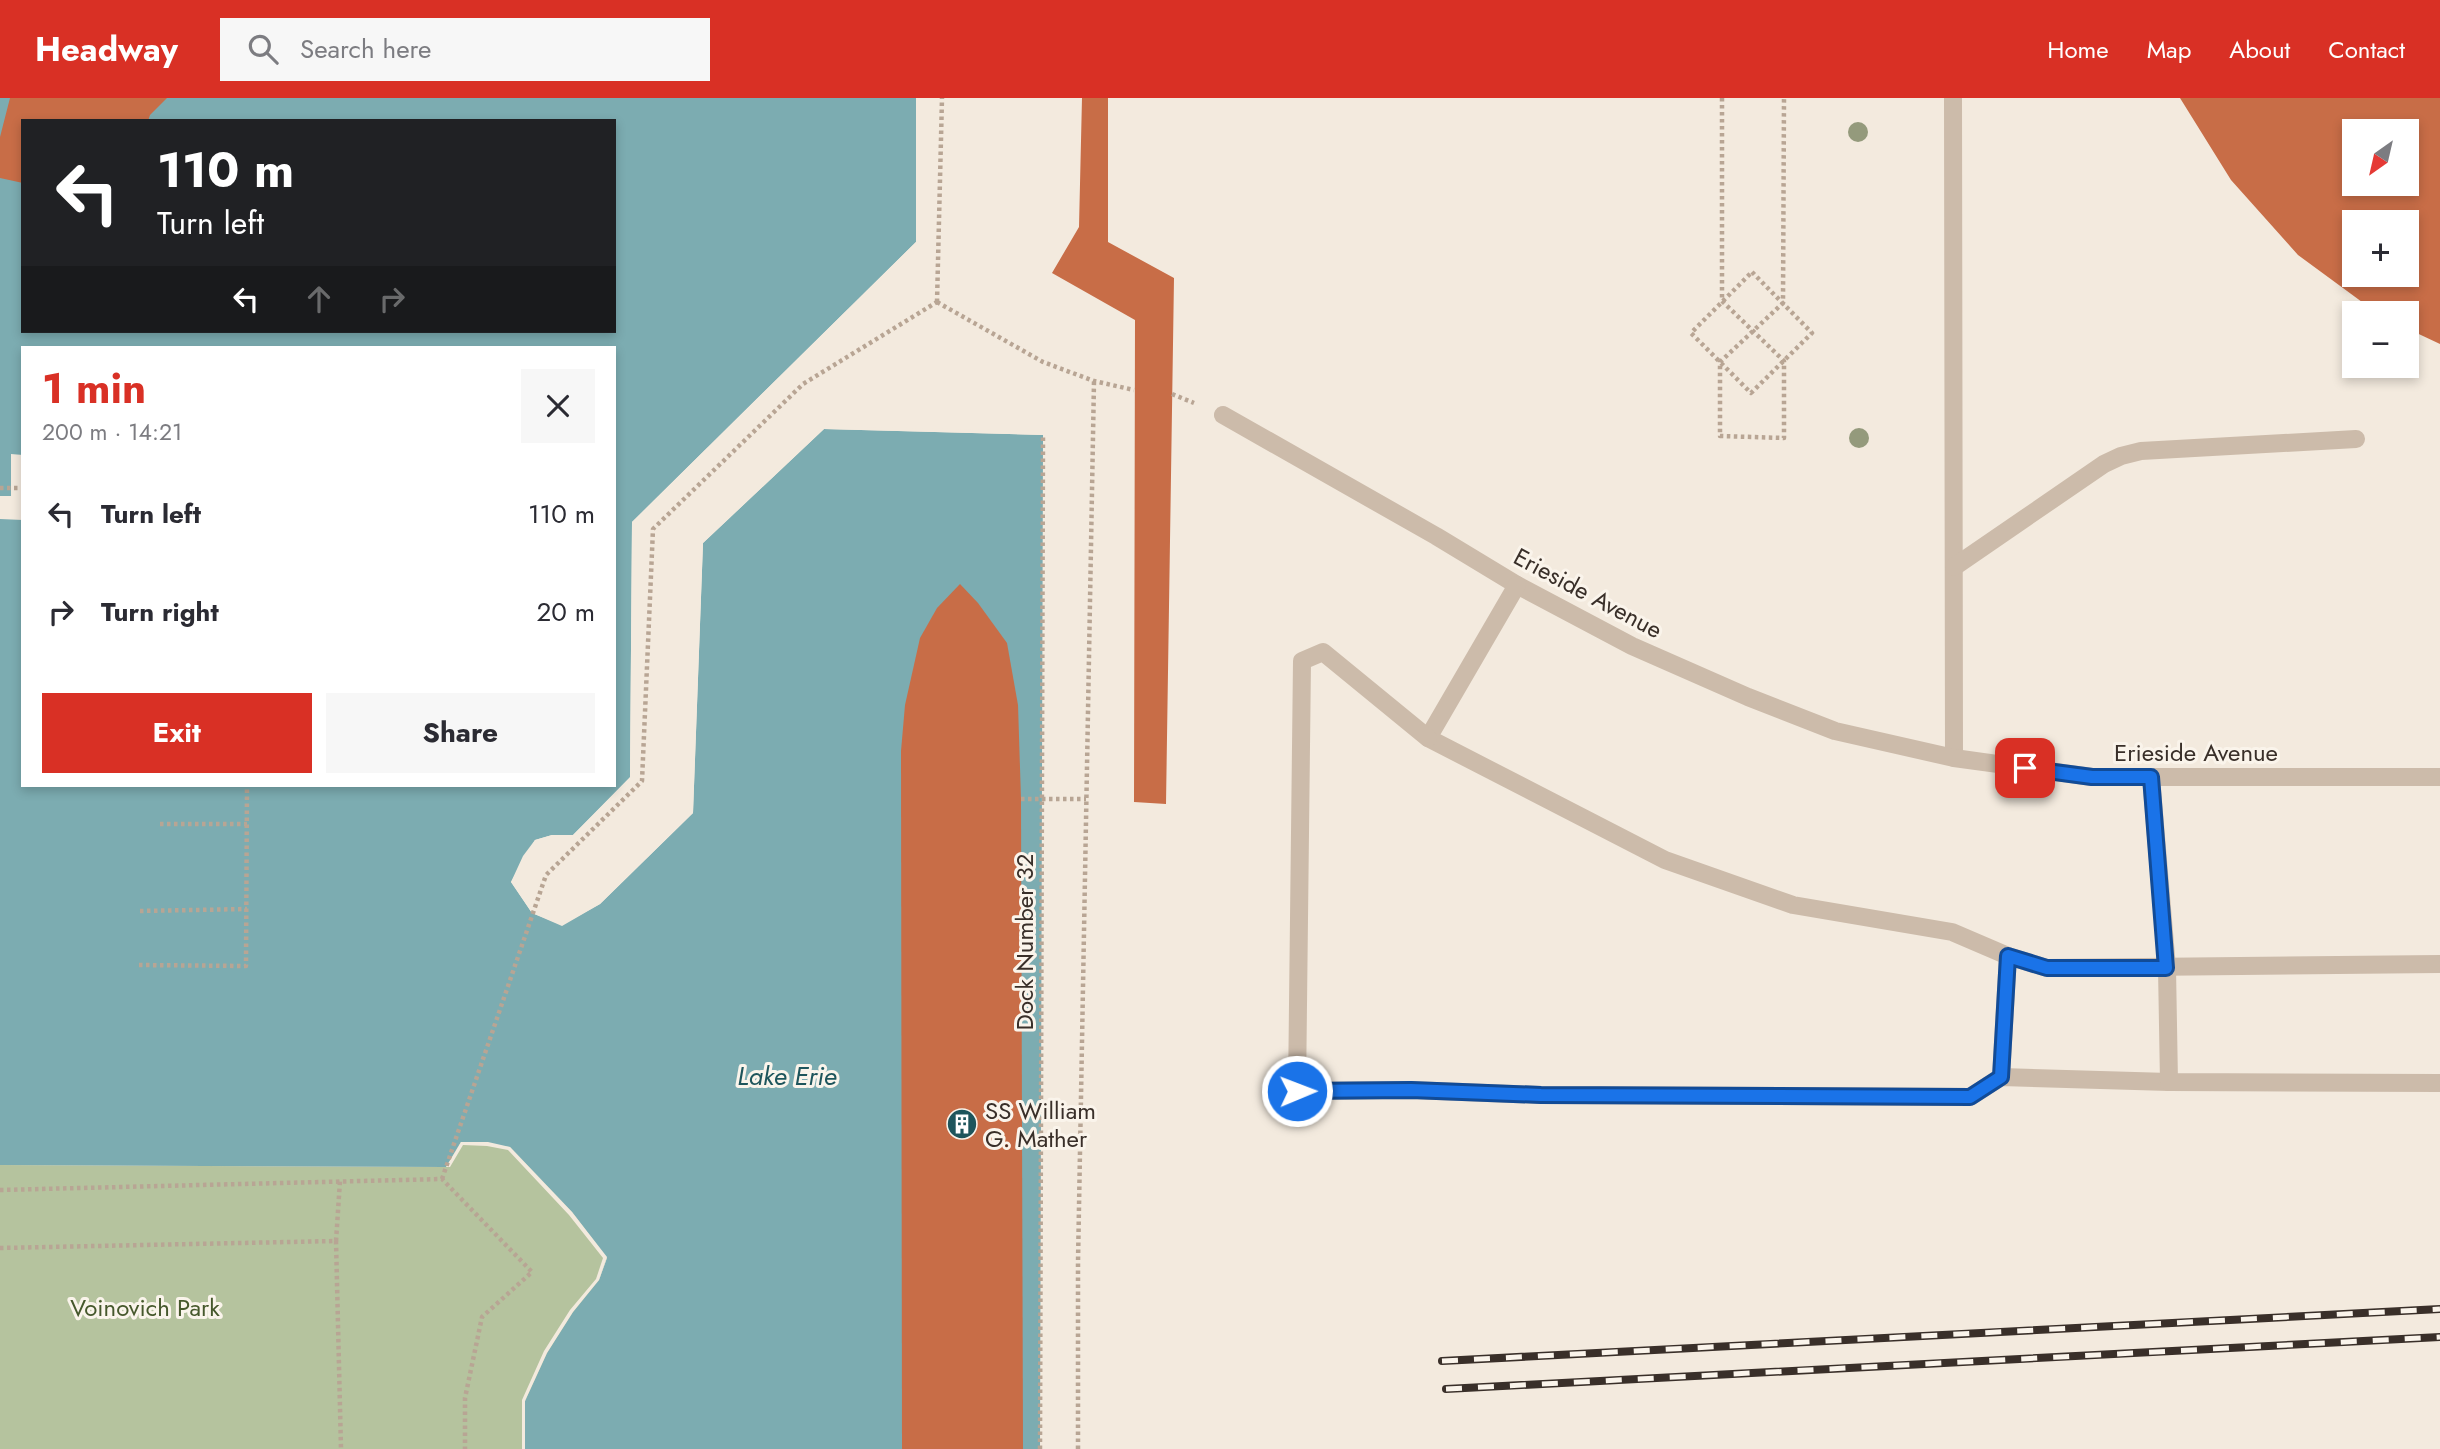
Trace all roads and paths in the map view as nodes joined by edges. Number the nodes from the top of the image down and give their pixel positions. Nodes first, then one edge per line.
1 (942, 98) edge
2 (1721, 98) edge
3 (1784, 98) edge
4 (1953, 98) edge
5 (1722, 301) junction
6 (937, 302) junction
7 (1783, 303) junction
8 (1753, 331) junction
9 (1784, 361) junction
10 (1720, 362) junction
11 (1094, 381) junction
12 (1134, 390) dead end
13 (1223, 415) dead end
14 (1042, 435) dead end
15 (2356, 439) dead end
16 (0, 488) edge
17 (21, 488) edge
18 (1954, 568) junction
19 (1517, 585) junction
20 (1428, 738) junction
21 (1954, 758) junction
22 (2151, 777) junction
23 (2440, 777) edge
24 (247, 787) edge
25 (1021, 799) dead end
26 (1086, 799) junction
27 (160, 824) dead end
28 (247, 824) junction
29 (247, 909) junction
30 (140, 911) dead end
31 (2008, 956) junction
32 (2440, 964) edge
33 (139, 965) dead end
34 (2166, 968) junction
35 (2001, 1077) junction
36 (2169, 1082) junction
37 (2440, 1083) edge
38 (442, 1179) junction
39 (340, 1181) junction
40 (0, 1190) edge
41 (336, 1241) junction
42 (0, 1248) edge
43 (341, 1449) edge
44 (466, 1449) edge
45 (1040, 1449) edge
46 (1078, 1449) edge

1 - 6 path
2 - 5 path
3 - 7 path
4 - 18 street
5 - 7 path
5 - 8 path
5 - 10 path
6 - 11 path
6 - 38 path
7 - 8 path
7 - 9 path
8 - 9 path
8 - 10 path
9 - 10 path
9 - 10 path
11 - 12 path
11 - 26 path
13 - 19 street, Erieside Avenue
14 - 45 path, Dock Number 32
15 - 18 street
16 - 17 path
18 - 21 street
19 - 20 street
19 - 21 street, Erieside Avenue
20 - 31 street
20 - 35 street
21 - 22 street, Erieside Avenue
22 - 23 street, Erieside Avenue
22 - 34 street
24 - 28 path
25 - 26 path, bridge
26 - 46 path
27 - 28 path
28 - 29 path
29 - 30 path
29 - 33 path
31 - 34 street
31 - 35 street
32 - 34 street
34 - 36 street
35 - 36 street
36 - 37 street
38 - 39 path
38 - 44 path
39 - 40 path
39 - 41 path
41 - 42 path
41 - 43 path

